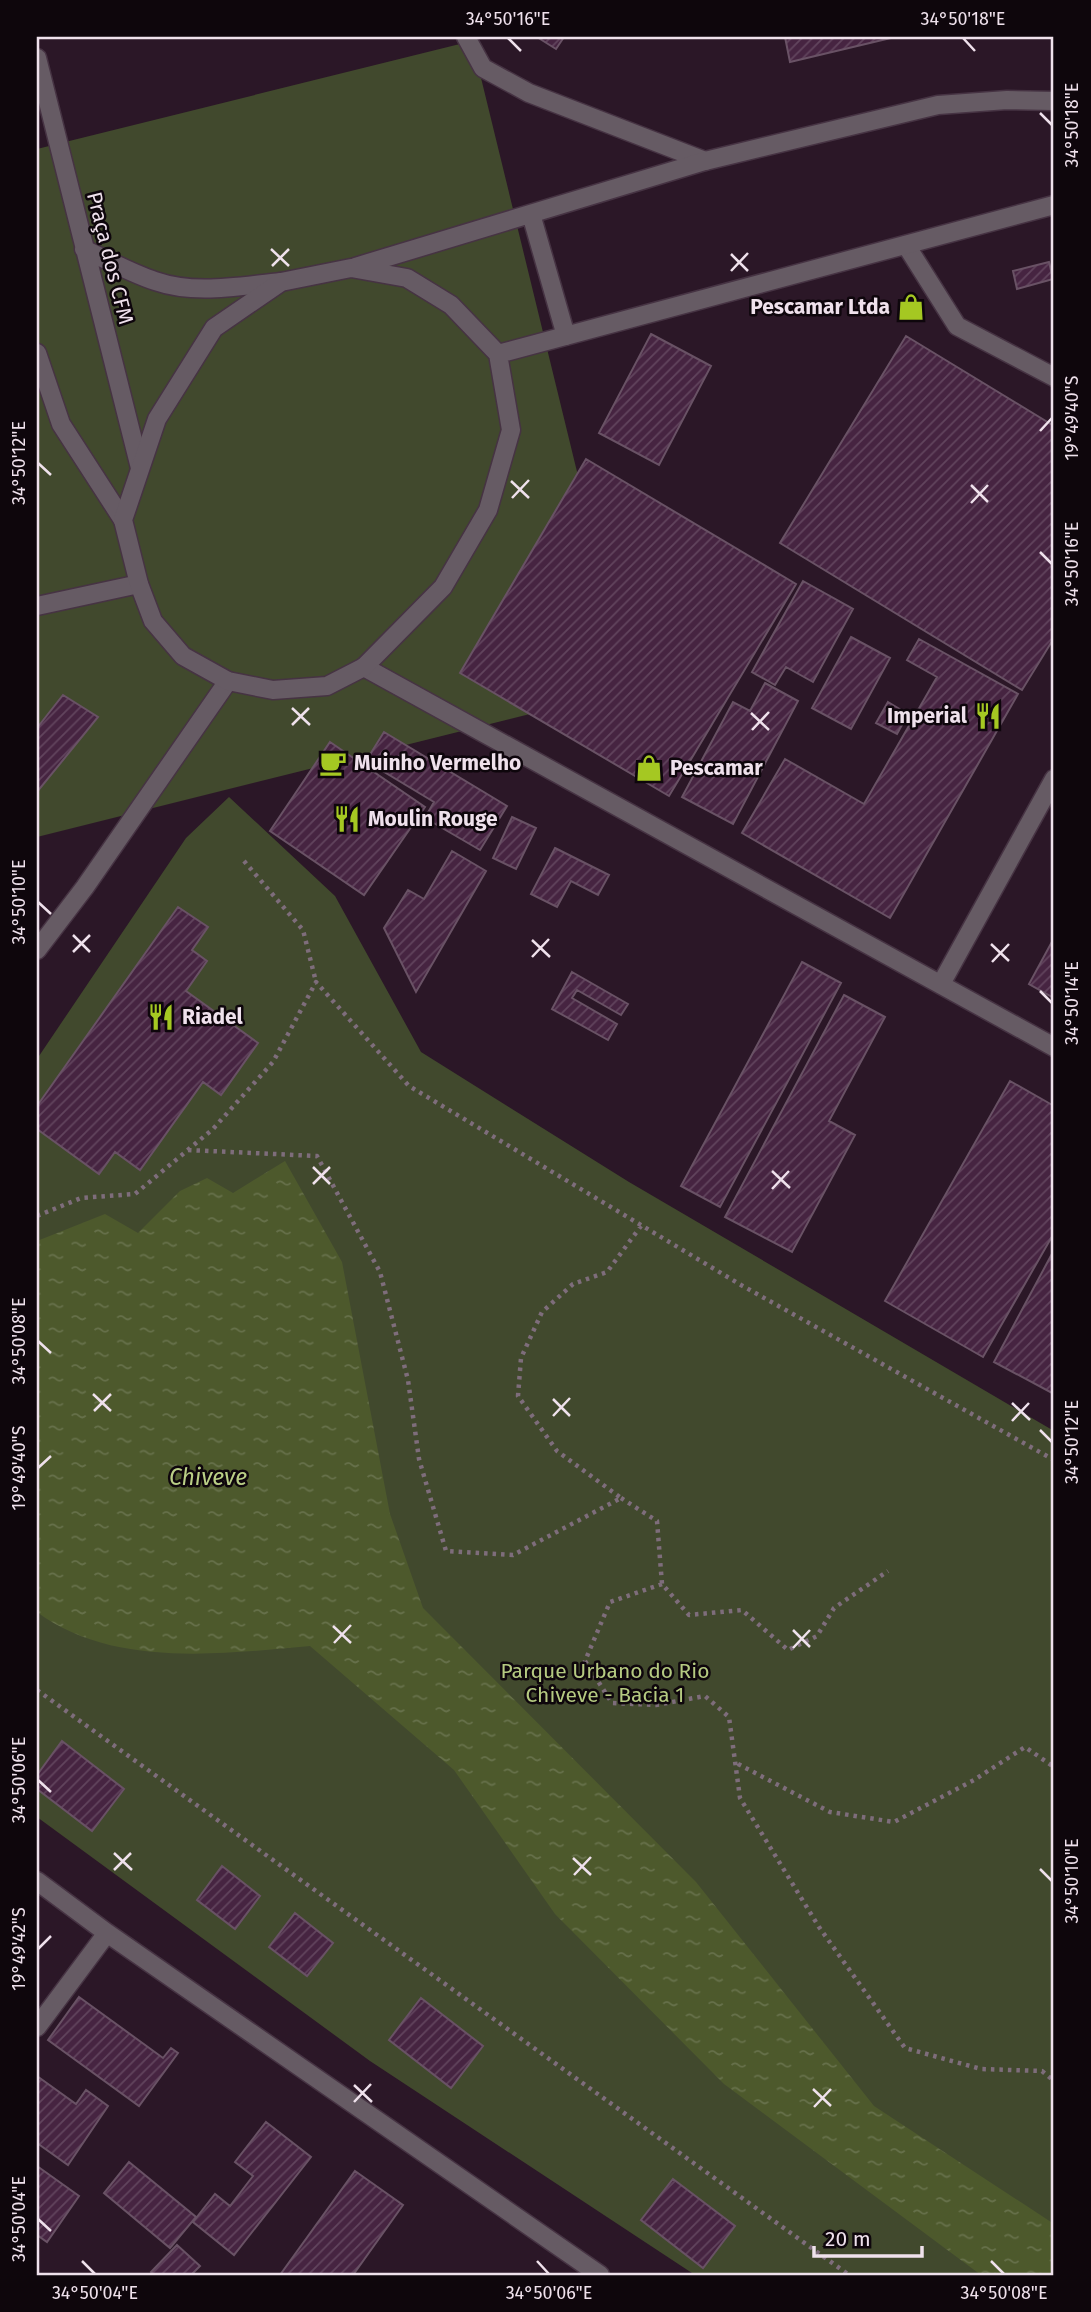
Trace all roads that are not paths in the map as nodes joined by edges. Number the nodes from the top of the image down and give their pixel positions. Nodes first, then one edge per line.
1 (466, 37) edge
2 (37, 58) edge
3 (1054, 101) edge
4 (705, 161) junction
5 (1054, 205) edge
6 (531, 214) junction
7 (906, 245) junction
8 (84, 250) junction
9 (351, 268) junction
10 (281, 282) junction
11 (566, 336) junction
12 (37, 353) edge
13 (498, 354) junction
14 (1054, 377) edge
15 (140, 468) junction
16 (123, 520) junction
17 (139, 584) junction
18 (37, 606) edge
19 (364, 667) junction
20 (228, 681) junction
21 (1054, 779) edge
22 (37, 950) edge
23 (942, 984) junction
24 (1054, 1047) edge
25 (37, 1881) edge
26 (107, 1933) junction
27 (37, 2027) edge
28 (600, 2275) edge

1 - 4 street
2 - 8 street, Praça dos CFM
3 - 4 street
4 - 6 street
5 - 7 street
6 - 9 street
6 - 11 street
7 - 11 street
7 - 14 street
8 - 10 street
8 - 15 street, Praça dos CFM
9 - 10 street
9 - 13 street
10 - 15 street
11 - 13 street
12 - 16 street
13 - 19 street
15 - 16 street
16 - 17 street
17 - 18 street
17 - 20 street
19 - 20 street
19 - 23 street
20 - 22 street
21 - 23 street
23 - 24 street
25 - 26 street
26 - 27 street
26 - 28 street

